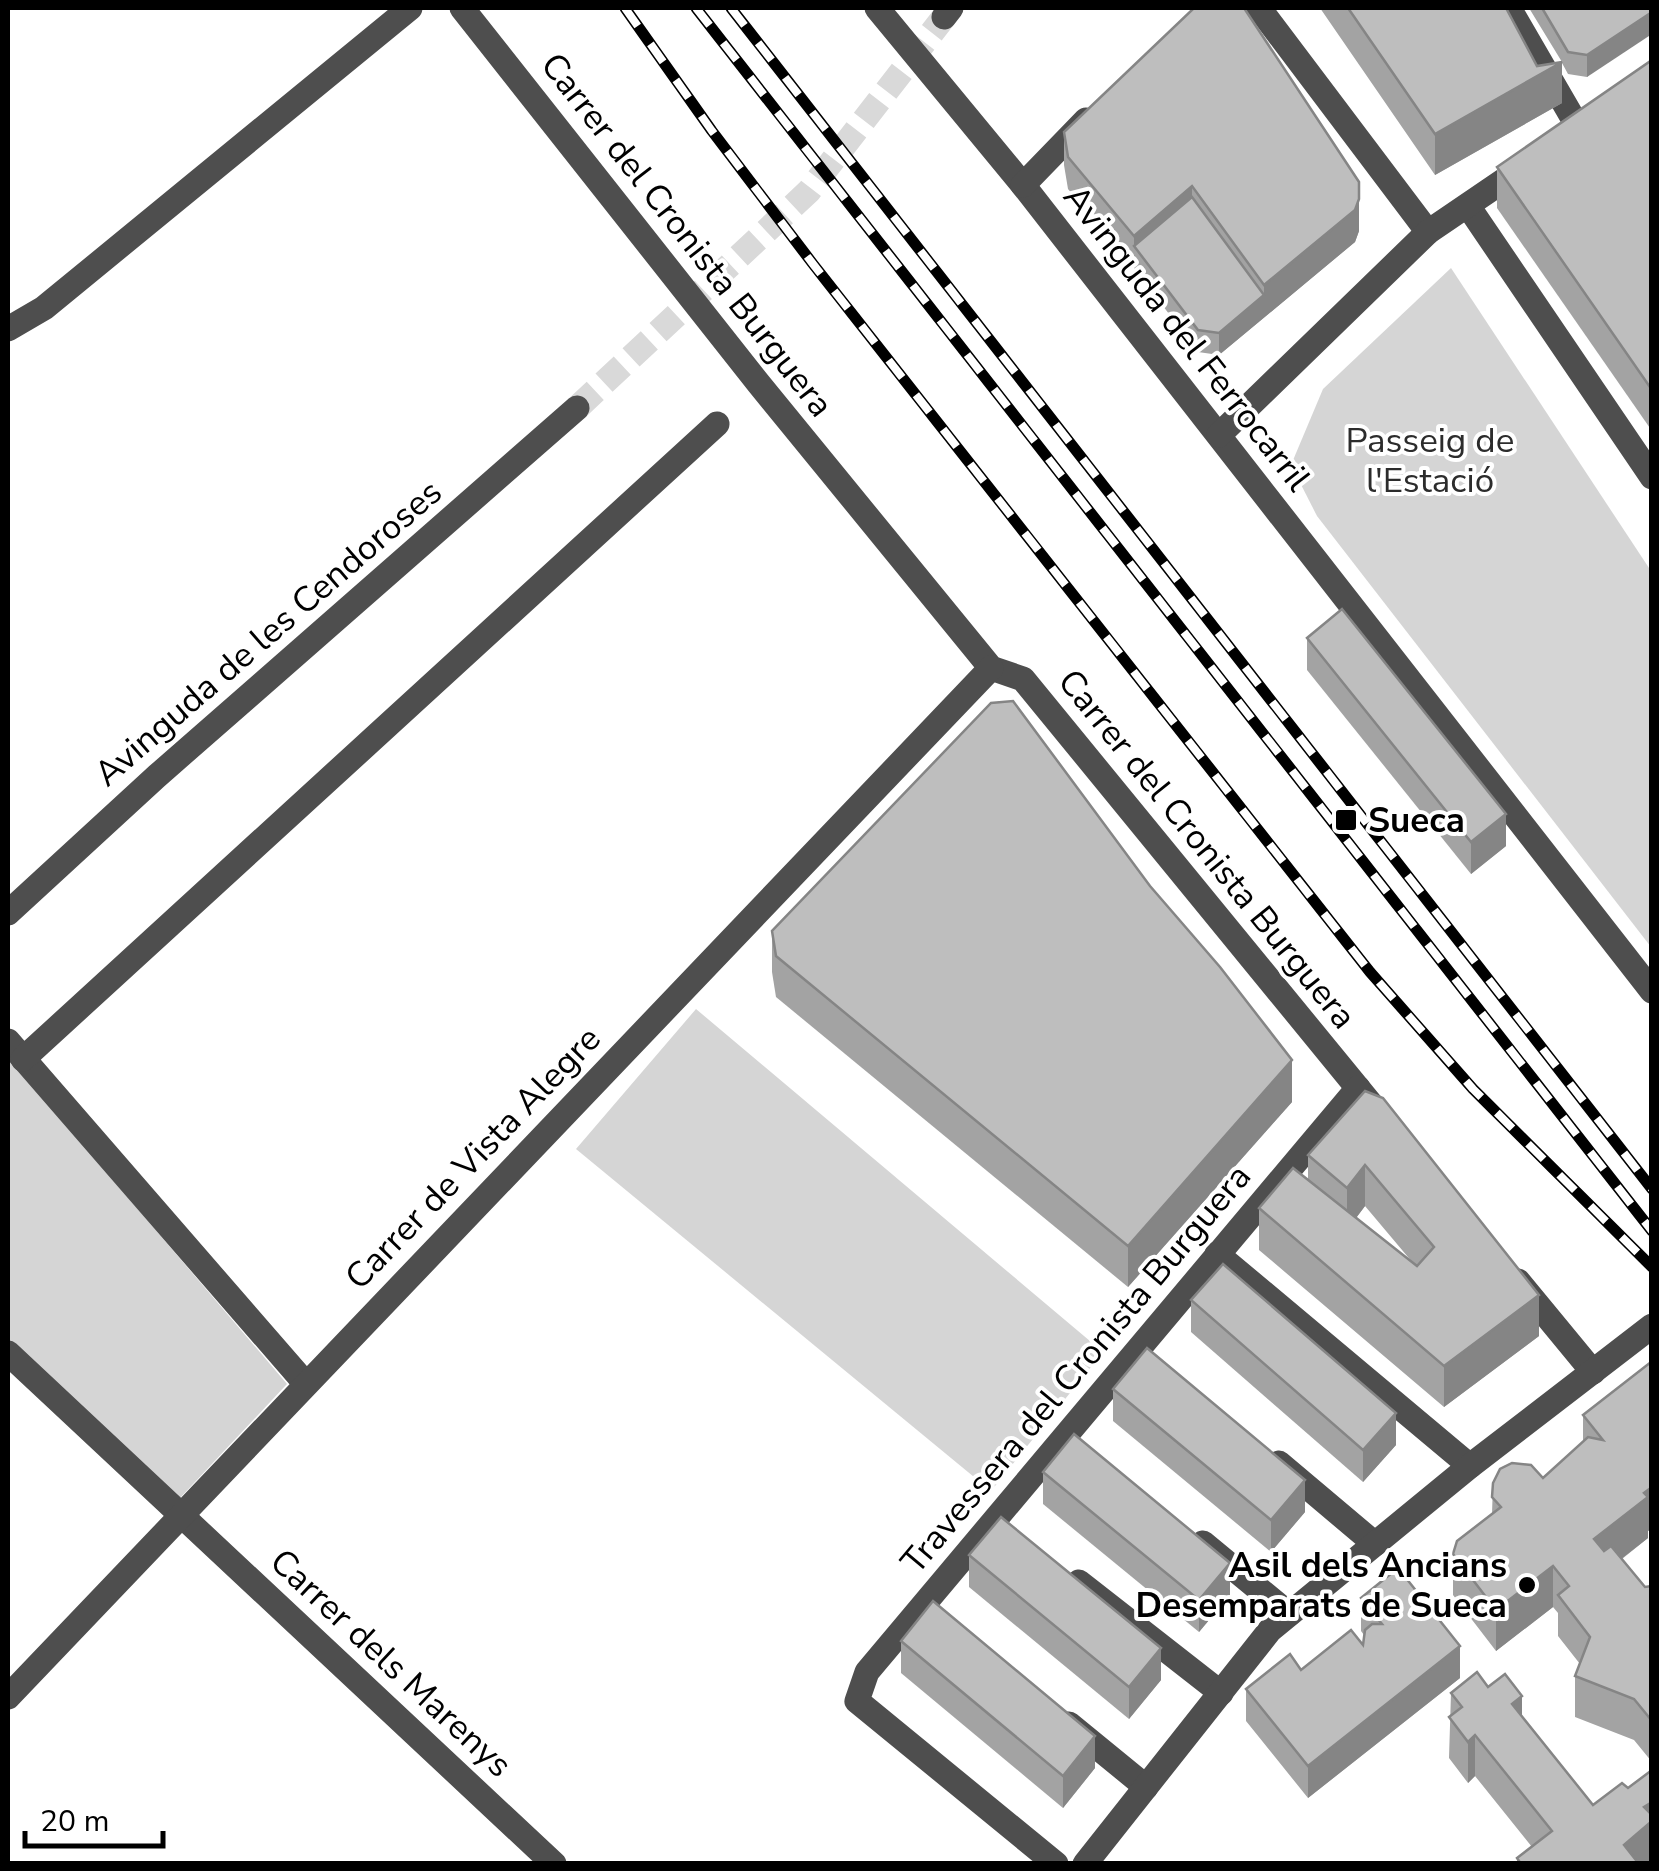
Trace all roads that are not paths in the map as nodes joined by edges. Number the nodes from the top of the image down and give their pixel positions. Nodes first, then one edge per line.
1 (410, 8) edge
2 (462, 8) edge
3 (1259, 8) edge
4 (1509, 8) edge
5 (884, 10) edge
6 (1099, 106) edge
7 (1023, 185) junction
8 (1468, 206) junction
9 (1428, 232) junction
10 (8, 329) edge
11 (577, 408) tunnel mouth
12 (716, 424) dead end
13 (1219, 435) junction
14 (1652, 477) edge
15 (991, 668) junction
16 (8, 912) edge
17 (1652, 990) edge
18 (15, 1050) edge
19 (1358, 1088) junction
20 (1395, 1133) edge
21 (1217, 1254) junction
22 (1506, 1267) edge
23 (1652, 1326) edge
24 (8, 1353) edge
25 (1593, 1372) junction
26 (305, 1383) junction
27 (1257, 1445) edge
28 (1470, 1466) junction
29 (181, 1514) junction
30 (1186, 1529) edge
31 (1375, 1544) junction
32 (1056, 1564) edge
33 (1289, 1614) junction
34 (1220, 1693) junction
35 (8, 1697) edge
36 (1057, 1714) edge
37 (1146, 1787) junction
38 (554, 1864) edge
39 (1056, 1864) edge
40 (1086, 1864) edge

1 - 10 street
2 - 15 street, Carrer del Cronista Burguera
3 - 9 street
4 - 8 street
5 - 7 street, Avinguda del Ferrocarril
6 - 7 street
7 - 13 street, Avinguda del Ferrocarril
8 - 9 street
8 - 14 street
9 - 13 street
11 - 16 street, Avinguda de les Cendoroses
12 - 18 street
13 - 17 street, Avinguda del Ferrocarril
15 - 19 street, Carrer del Cronista Burguera
15 - 26 street, Carrer de Vista Alegre
18 - 26 street
19 - 20 street, Carrer del Cronista Burguera
19 - 21 street, Travessera del Cronista Burguera
21 - 28 street
21 - 39 street, Travessera del Cronista Burguera
22 - 25 street
23 - 25 street
24 - 29 street, Carrer dels Marenys
25 - 28 street
26 - 29 street, Carrer de Vista Alegre
27 - 31 street
28 - 31 street
29 - 35 street, Carrer de Vista Alegre
29 - 38 street, Carrer dels Marenys
30 - 33 street
31 - 33 street
32 - 34 street
33 - 34 street
34 - 37 street
36 - 37 street
37 - 40 street

